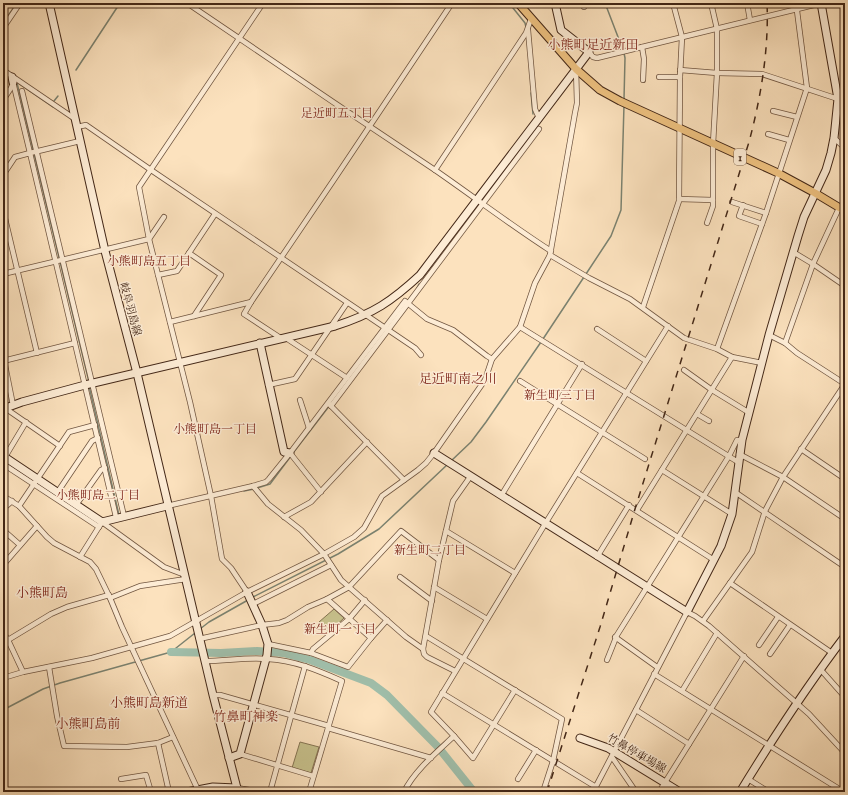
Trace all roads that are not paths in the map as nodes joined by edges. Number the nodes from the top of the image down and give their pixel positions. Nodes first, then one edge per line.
1 (20, 3) edge
2 (48, 3) edge
3 (187, 3) edge
4 (263, 3) edge
5 (452, 3) edge
6 (518, 3) edge
7 (555, 3) edge
8 (673, 3) edge
9 (711, 3) edge
10 (747, 3) edge
11 (796, 3) edge
12 (821, 3) edge
13 (796, 9) junction
14 (531, 19) junction
15 (750, 20) junction
16 (528, 27) junction
17 (3, 28) edge
18 (717, 29) junction
19 (682, 37) junction
20 (239, 39) junction
21 (642, 47) junction
22 (588, 52) junction
23 (576, 69) junction
24 (3, 70) edge
25 (680, 70) junction
26 (717, 73) junction
27 (659, 77) dead end
28 (680, 77) junction
29 (12, 79) junction
30 (643, 80) dead end
31 (807, 88) junction
32 (22, 91) dead end
33 (841, 99) edge
34 (3, 100) edge
35 (773, 111) dead end
36 (797, 117) junction
37 (539, 118) junction
38 (75, 119) junction
39 (77, 127) junction
40 (369, 127) junction
41 (680, 128) junction
42 (539, 129) dead end
43 (768, 134) dead end
44 (834, 138) junction
45 (789, 140) junction
46 (80, 141) junction
47 (714, 144) junction
48 (845, 148) edge
49 (38, 151) junction
50 (30, 153) junction
51 (151, 170) junction
52 (435, 170) junction
53 (778, 174) junction
54 (3, 175) edge
55 (815, 193) junction
56 (679, 199) junction
57 (713, 200) junction
58 (481, 202) junction
59 (732, 202) dead end
60 (845, 202) edge
61 (742, 205) junction
62 (842, 209) edge
63 (3, 210) edge
64 (766, 213) junction
65 (215, 214) junction
66 (164, 217) dead end
67 (707, 223) dead end
68 (762, 224) junction
69 (149, 239) junction
70 (105, 251) junction
71 (793, 252) junction
72 (189, 253) junction
73 (551, 253) junction
74 (281, 258) junction
75 (63, 260) junction
76 (56, 261) junction
77 (814, 264) junction
78 (18, 271) junction
79 (3, 274) edge
80 (158, 275) junction
81 (845, 286) edge
82 (251, 302) junction
83 (347, 303) junction
84 (408, 303) junction
85 (643, 307) junction
86 (366, 315) junction
87 (194, 316) junction
88 (170, 322) junction
89 (668, 326) junction
90 (330, 327) junction
91 (520, 327) junction
92 (597, 328) dead end
93 (387, 329) junction
94 (769, 335) junction
95 (284, 338) junction
96 (75, 343) junction
97 (260, 343) junction
98 (785, 343) junction
99 (717, 349) junction
100 (37, 353) junction
101 (312, 354) junction
102 (3, 355) edge
103 (420, 355) dead end
104 (732, 357) junction
105 (492, 358) junction
106 (4, 361) edge
107 (646, 361) junction
108 (180, 362) junction
109 (762, 363) junction
110 (582, 364) junction
111 (684, 370) dead end
112 (137, 373) junction
113 (347, 378) junction
114 (520, 381) dead end
115 (93, 383) junction
116 (845, 384) edge
117 (85, 385) junction
118 (268, 385) junction
119 (712, 390) junction
120 (627, 392) junction
121 (300, 400) dead end
122 (13, 404) junction
123 (330, 405) junction
124 (557, 405) junction
125 (4, 408) edge
126 (748, 412) junction
127 (697, 414) junction
128 (709, 420) dead end
129 (26, 422) junction
130 (95, 425) junction
131 (309, 428) junction
132 (687, 430) junction
133 (602, 433) junction
134 (98, 438) junction
135 (742, 440) junction
136 (367, 442) junction
137 (60, 446) junction
138 (801, 449) junction
139 (290, 453) junction
140 (434, 453) junction
141 (739, 454) junction
142 (729, 456) junction
143 (4, 459) edge
144 (645, 459) dead end
145 (738, 462) junction
146 (105, 468) junction
147 (662, 470) junction
148 (576, 473) junction
149 (470, 477) junction
150 (783, 477) junction
151 (845, 479) edge
152 (404, 480) junction
153 (36, 482) junction
154 (253, 486) junction
155 (321, 492) junction
156 (735, 492) junction
157 (57, 493) junction
158 (3, 496) edge
159 (211, 496) junction
160 (501, 496) junction
161 (704, 496) junction
162 (12, 501) junction
163 (67, 502) junction
164 (76, 505) junction
165 (629, 505) junction
166 (19, 506) junction
167 (167, 506) junction
168 (3, 509) edge
169 (637, 510) junction
170 (765, 511) junction
171 (732, 514) junction
172 (120, 517) junction
173 (284, 517) junction
174 (845, 519) edge
175 (100, 524) junction
176 (545, 524) junction
177 (37, 526) junction
178 (3, 530) edge
179 (446, 531) junction
180 (678, 536) junction
181 (20, 545) junction
182 (325, 555) junction
183 (80, 557) junction
184 (597, 557) junction
185 (439, 560) junction
186 (714, 560) junction
187 (330, 564) junction
188 (3, 565) edge
189 (845, 567) edge
190 (514, 573) junction
191 (185, 577) junction
192 (400, 577) dead end
193 (730, 583) junction
194 (349, 587) junction
195 (434, 587) junction
196 (646, 587) junction
197 (248, 593) junction
198 (109, 596) junction
199 (327, 599) junction
200 (365, 600) junction
201 (432, 601) junction
202 (253, 603) junction
203 (687, 612) junction
204 (778, 617) junction
205 (349, 619) junction
206 (487, 619) junction
207 (387, 620) junction
208 (703, 621) junction
209 (196, 622) junction
210 (262, 625) junction
211 (790, 625) junction
212 (3, 632) edge
213 (717, 633) junction
214 (426, 636) junction
215 (845, 636) edge
216 (615, 637) junction
217 (199, 638) junction
218 (370, 638) junction
219 (8, 640) junction
220 (268, 645) junction
221 (759, 645) dead end
222 (838, 645) junction
223 (131, 648) junction
224 (423, 649) junction
225 (845, 650) edge
226 (312, 653) junction
227 (770, 654) dead end
228 (832, 654) junction
229 (744, 656) junction
230 (267, 657) junction
231 (463, 658) junction
232 (205, 660) junction
233 (607, 660) dead end
234 (50, 666) junction
235 (305, 666) junction
236 (657, 667) junction
237 (821, 670) junction
238 (455, 671) junction
239 (23, 672) junction
240 (654, 674) junction
241 (3, 678) edge
242 (845, 688) edge
243 (515, 690) junction
244 (682, 691) junction
245 (442, 692) junction
246 (213, 695) junction
247 (843, 695) edge
248 (797, 703) junction
249 (254, 705) junction
250 (711, 709) junction
251 (636, 710) junction
252 (291, 715) junction
253 (494, 725) junction
254 (329, 727) junction
255 (454, 736) junction
256 (173, 737) junction
257 (580, 738) dead end
258 (158, 743) junction
259 (689, 744) junction
260 (769, 745) junction
261 (536, 750) junction
262 (845, 753) edge
263 (240, 754) junction
264 (613, 754) junction
265 (229, 758) junction
266 (431, 758) junction
267 (552, 761) junction
268 (277, 765) junction
269 (313, 776) junction
270 (121, 779) dead end
271 (518, 779) dead end
272 (748, 779) junction
273 (665, 782) junction
274 (596, 787) junction
275 (198, 790) junction
276 (212, 790) edge
277 (237, 790) edge
278 (544, 791) edge
279 (151, 792) edge
280 (169, 792) edge
281 (187, 792) edge
282 (263, 792) edge
283 (270, 792) edge
284 (309, 792) edge
285 (404, 792) edge
286 (593, 792) edge
287 (636, 792) edge
288 (659, 792) edge
289 (680, 792) edge
290 (740, 792) edge
291 (768, 792) edge
292 (844, 792) edge

1 - 17 street
2 - 38 street, 岐阜羽島線
3 - 20 street
4 - 20 street
5 - 40 street
6 - 14 main road, 1
7 - 22 street
8 - 19 street
9 - 18 street
10 - 15 street
11 - 13 street
12 - 13 street
12 - 33 street
13 - 15 street
13 - 31 street
14 - 16 street
14 - 23 main road, 1
15 - 18 street
16 - 37 street
16 - 52 street
18 - 19 street
18 - 26 street
19 - 21 street
19 - 25 street
20 - 40 street
20 - 51 street
21 - 22 street
21 - 30 street
22 - 23 street
23 - 37 street
23 - 41 main road, 1
23 - 73 street
24 - 29 street
25 - 26 street
25 - 28 street
26 - 31 street
26 - 47 street
27 - 28 street
28 - 41 street
29 - 34 street
29 - 38 street
29 - 50 street
31 - 33 street
31 - 36 street
32 - 49 street
33 - 44 street
35 - 36 street
36 - 45 street
37 - 58 street
38 - 39 street, 岐阜羽島線
39 - 46 street, 岐阜羽島線
39 - 51 street
40 - 52 street
40 - 74 street
41 - 47 main road, 1
41 - 56 street
42 - 58 street
43 - 45 street
44 - 48 street
44 - 55 street
45 - 53 street
46 - 49 street
46 - 70 street, 岐阜羽島線
47 - 53 main road, 1
47 - 57 street
49 - 50 street
49 - 75 street
50 - 54 street
50 - 76 street
51 - 65 street
51 - 69 street
52 - 58 street
53 - 55 main road, 1
53 - 64 street
55 - 62 main road, 1
55 - 71 street
56 - 57 street
56 - 85 street
57 - 67 street
58 - 73 street
58 - 84 street
58 - 86 street
59 - 61 street
60 - 62 street
61 - 64 street
61 - 68 street
62 - 77 street
63 - 78 street
64 - 68 street
65 - 72 street
65 - 74 street
66 - 69 street
68 - 99 street
69 - 70 street
69 - 80 street
70 - 75 street
70 - 112 street, 岐阜羽島線
71 - 77 street
71 - 94 street
72 - 80 street
72 - 87 street
73 - 85 street
73 - 91 street
74 - 82 street
74 - 83 street
75 - 76 street
75 - 115 street
76 - 78 street
76 - 96 street
77 - 81 street
77 - 98 street
78 - 79 street
78 - 100 street
80 - 88 street
82 - 87 street
82 - 95 street
83 - 86 street
83 - 90 street
84 - 93 street
84 - 105 street
85 - 89 street
86 - 90 street
86 - 93 street
87 - 88 street
88 - 108 street
89 - 99 street
89 - 107 street
90 - 95 street
90 - 101 street
91 - 105 street
91 - 110 street
92 - 107 street
93 - 103 street
93 - 113 street
93 - 123 street
94 - 98 street
94 - 109 street
95 - 97 street
95 - 101 street
96 - 100 street
96 - 117 street
97 - 108 street
97 - 118 street
98 - 116 street
99 - 104 street
100 - 106 street
101 - 113 street
101 - 118 street
102 - 106 street
104 - 109 street
104 - 119 street
105 - 140 street
106 - 122 street
107 - 120 street
108 - 112 street
108 - 159 street
109 - 126 street
110 - 120 street
110 - 124 street
111 - 119 street
112 - 115 street
112 - 167 street, 岐阜羽島線
113 - 123 street
114 - 124 street
115 - 117 street
115 - 172 street
116 - 138 street
117 - 122 street
117 - 130 street
118 - 139 street
119 - 126 street
119 - 127 street
120 - 132 street
120 - 133 street
121 - 131 street
122 - 125 street
123 - 131 street
123 - 136 street
124 - 133 street
124 - 160 street
125 - 129 street
126 - 135 street
127 - 128 street
127 - 132 street
129 - 137 street
129 - 143 street
130 - 134 street
130 - 137 street
131 - 139 street
132 - 142 street
132 - 147 street
133 - 144 street
133 - 148 street
134 - 146 street
134 - 157 street
135 - 141 street
135 - 142 street
136 - 152 street
136 - 155 street
137 - 153 street
138 - 150 street
138 - 151 street
139 - 154 street
139 - 155 street
140 - 149 street
140 - 152 street
141 - 145 street
141 - 150 street
142 - 145 street
142 - 161 street
143 - 153 street
145 - 156 street
146 - 164 street
146 - 172 street
147 - 161 street
147 - 169 street
148 - 165 street
148 - 176 street
149 - 160 street
149 - 179 street
150 - 170 street
150 - 174 street
152 - 182 street
153 - 157 street
153 - 163 street
153 - 166 street
154 - 159 street
154 - 173 street
155 - 173 street
156 - 170 street
156 - 171 street
157 - 163 street
158 - 162 street
159 - 167 street
159 - 197 street
160 - 176 street
161 - 171 street
161 - 180 street
162 - 166 street
162 - 168 street
163 - 164 street
163 - 175 street
164 - 175 street
165 - 169 street
165 - 184 street
166 - 177 street
167 - 172 street
167 - 191 street, 岐阜羽島線
169 - 180 street
170 - 189 street
170 - 193 street
171 - 186 street
172 - 175 street
173 - 182 street
175 - 183 street
175 - 191 street
176 - 184 street
176 - 190 street
177 - 181 street
177 - 183 street
178 - 181 street
179 - 185 street
179 - 190 street
180 - 186 street
180 - 196 street
181 - 188 street
182 - 187 street
182 - 197 street
183 - 198 street
184 - 196 street
185 - 194 street
185 - 195 street
186 - 203 street
187 - 194 street
187 - 202 street
190 - 206 street
191 - 198 street
191 - 209 street, 岐阜羽島線
192 - 201 street
193 - 204 street
193 - 208 street
194 - 199 street
194 - 200 street
195 - 201 street
195 - 206 street
196 - 203 street
196 - 216 street
197 - 202 street
197 - 209 street
198 - 219 street
198 - 223 street
199 - 205 street
199 - 210 street
200 - 205 street
200 - 207 street
201 - 214 street
202 - 210 street
203 - 208 street
203 - 236 street
204 - 211 street
204 - 221 street
205 - 218 street
205 - 226 street
206 - 231 street
207 - 218 street
207 - 224 street
208 - 213 street
209 - 217 street, 岐阜羽島線
209 - 223 street
210 - 217 street
210 - 220 street
211 - 227 street
211 - 228 street
212 - 219 street
213 - 229 street
213 - 244 street
214 - 224 street
214 - 231 street
215 - 222 street
216 - 233 street
216 - 236 street
217 - 232 street, 岐阜羽島線
218 - 226 street
219 - 239 street
220 - 226 street
220 - 230 street
222 - 225 street
222 - 228 street
223 - 234 street
223 - 256 street
224 - 238 street
228 - 237 street
229 - 248 street
229 - 250 street
230 - 232 street
230 - 235 street
230 - 249 street
231 - 238 street
231 - 243 street
232 - 246 street, 岐阜羽島線
234 - 239 street
234 - 258 street
235 - 252 street
235 - 254 street
236 - 240 street
237 - 247 street
237 - 248 street
238 - 245 street
239 - 241 street
240 - 244 street
240 - 251 street
242 - 247 street
243 - 253 street
243 - 267 street
244 - 250 street
245 - 253 street
245 - 255 street
246 - 249 street
246 - 265 street, 岐阜羽島線
248 - 260 street
248 - 262 street
249 - 252 street
249 - 263 street
250 - 259 street
250 - 260 street
251 - 259 street
251 - 264 street
252 - 254 street
252 - 268 street
253 - 255 street
253 - 261 street
254 - 266 street
254 - 269 street
255 - 266 street
256 - 258 street
256 - 275 street
257 - 264 street, 竹鼻停車場線
258 - 280 street
259 - 273 street
260 - 272 street
260 - 292 street
261 - 267 street
261 - 271 street
263 - 265 street
263 - 268 street
264 - 273 street, 竹鼻停車場線
264 - 274 street
264 - 287 street
265 - 277 street, 岐阜羽島線
266 - 285 street
267 - 274 street
267 - 278 street
268 - 269 street
268 - 283 street
269 - 284 street
270 - 279 street
272 - 290 street
272 - 291 street
273 - 288 street
273 - 289 street, 竹鼻停車場線
274 - 286 street
275 - 276 street
275 - 281 street
276 - 277 street
277 - 282 street

